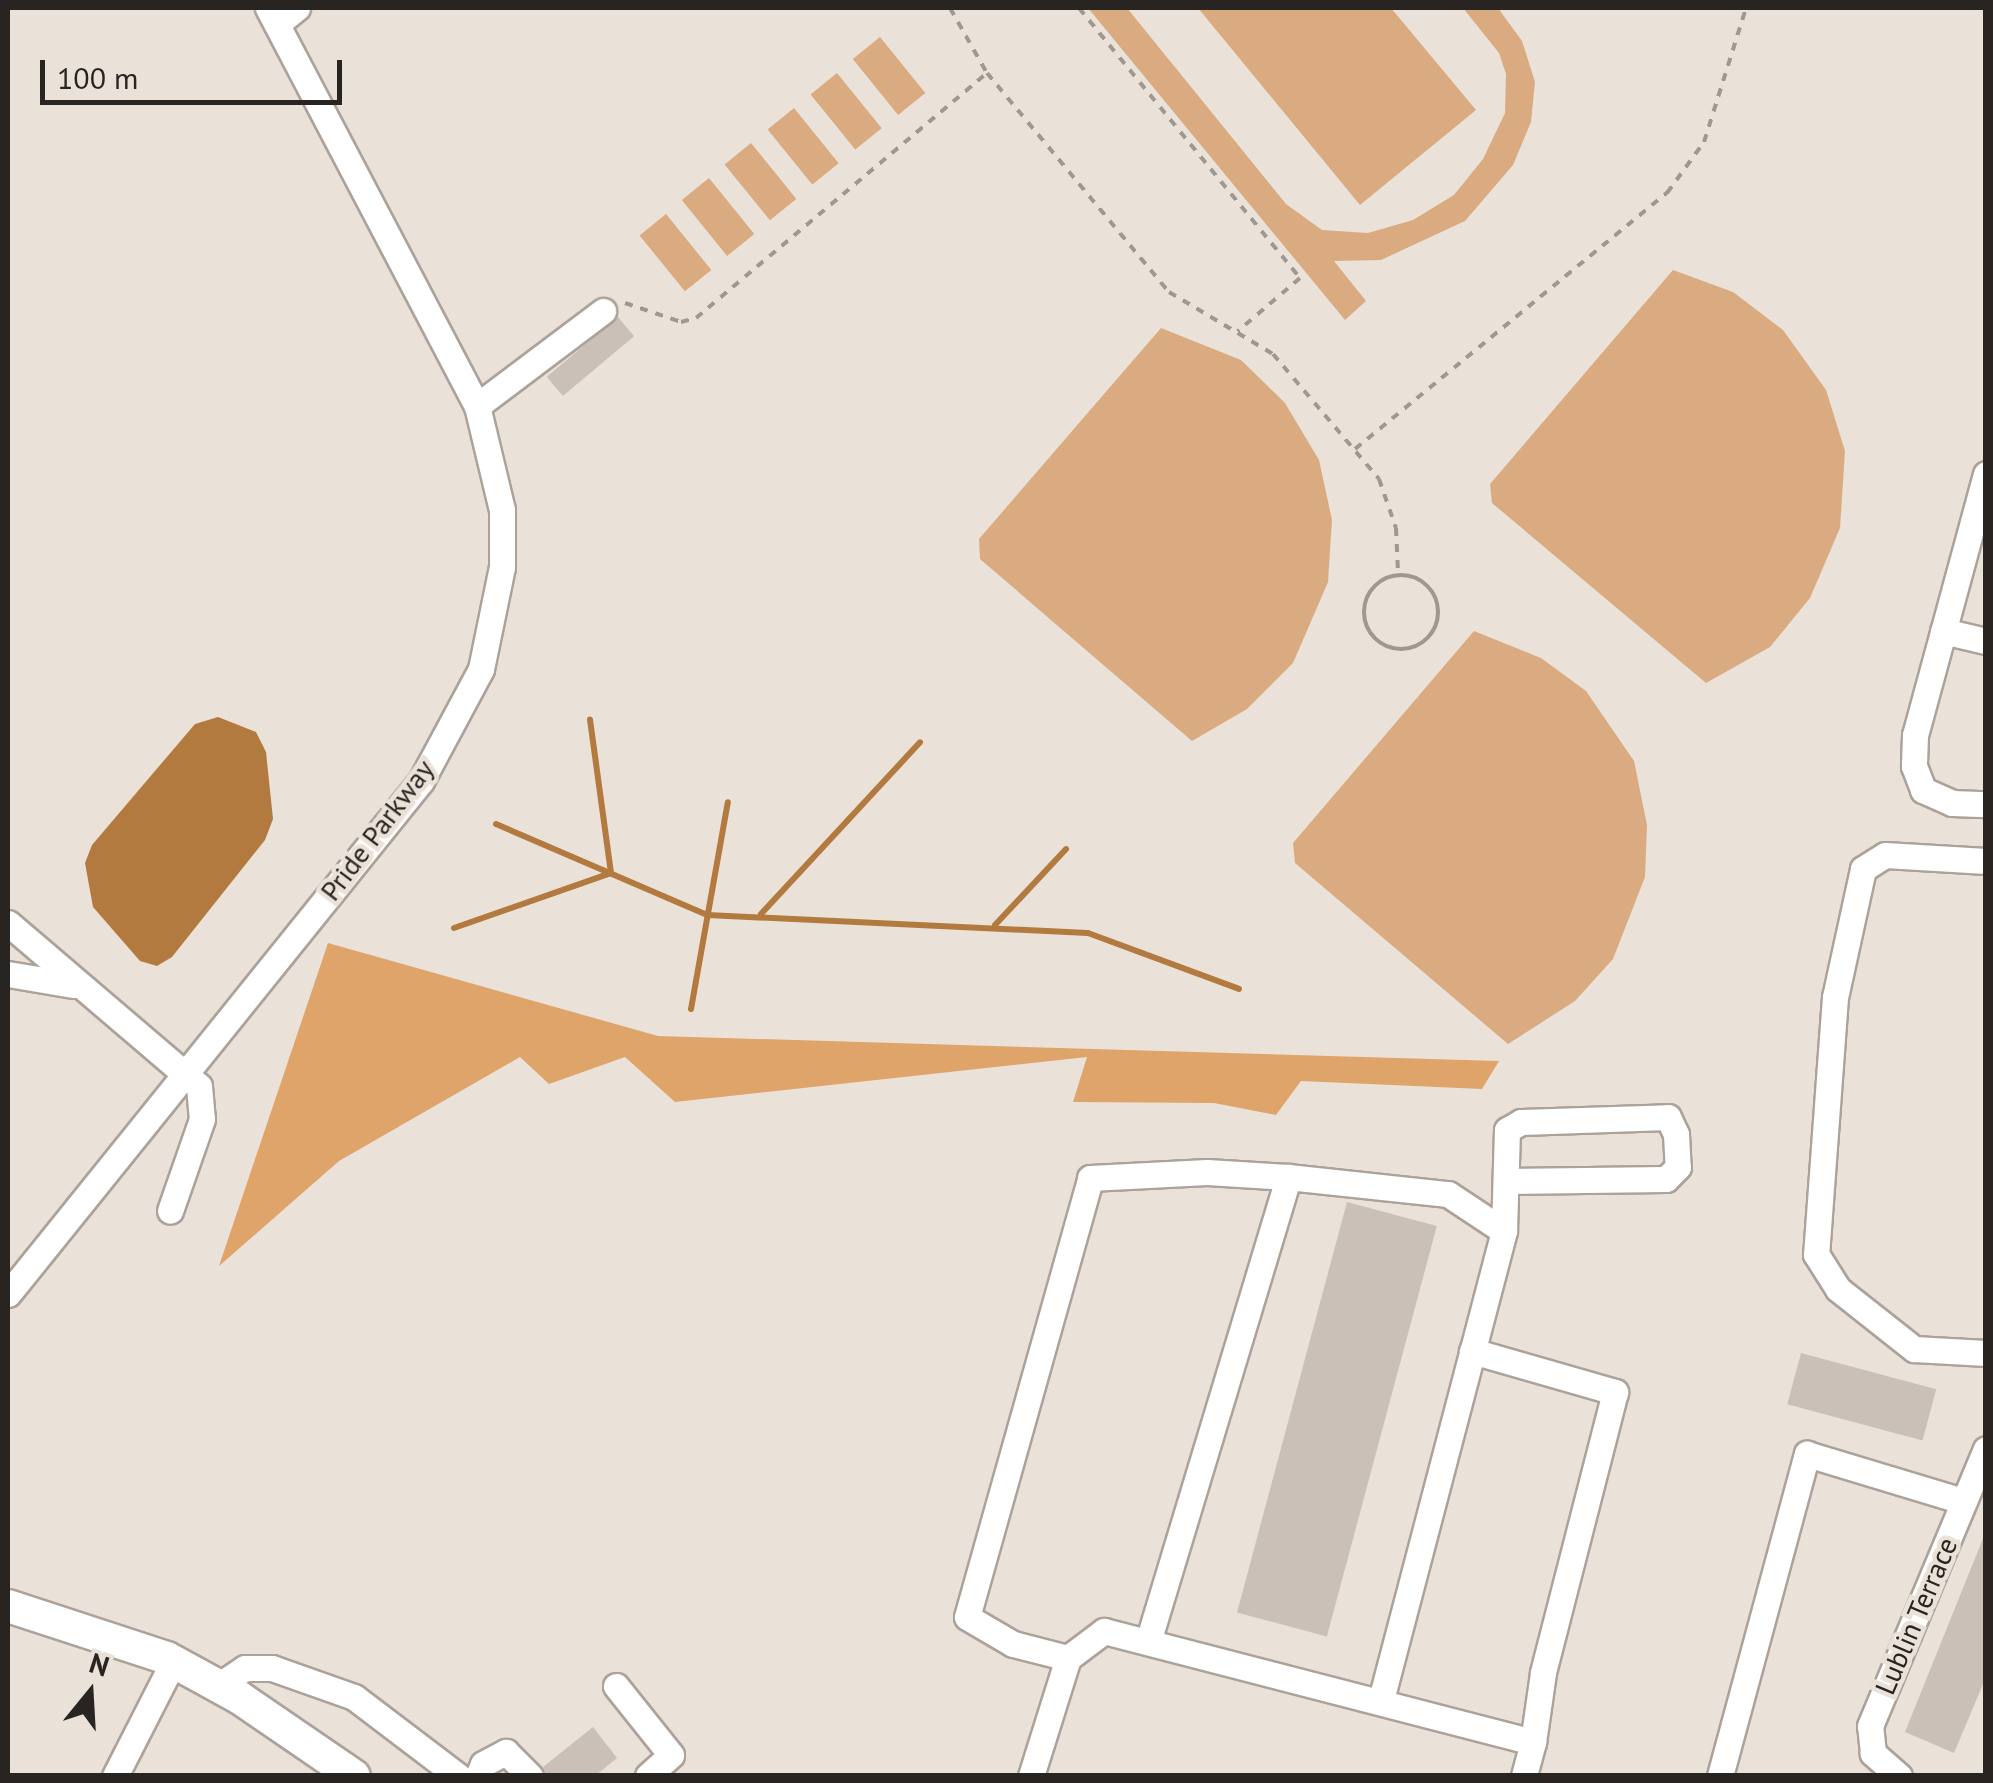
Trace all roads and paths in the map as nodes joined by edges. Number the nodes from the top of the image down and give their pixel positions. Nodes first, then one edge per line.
1 (950, 8) edge
2 (1079, 8) edge
3 (1746, 8) edge
4 (281, 13) edge
5 (988, 73) junction
6 (602, 311) joint
7 (1238, 331) junction
8 (477, 406) junction
9 (1355, 449) junction
10 (1986, 474) edge
11 (1398, 572) junction
12 (1943, 631) junction
13 (1986, 641) edge
14 (1986, 804) edge
15 (1986, 861) edge
16 (8, 923) edge
17 (8, 974) edge
18 (74, 985) junction
19 (185, 1070) junction
20 (1288, 1177) junction
21 (1506, 1181) junction
22 (170, 1211) dead end
23 (1504, 1231) junction
24 (8, 1294) edge
25 (1472, 1351) junction
26 (1986, 1353) edge
27 (1986, 1450) edge
28 (1964, 1502) junction
29 (8, 1606) edge
30 (1148, 1642) junction
31 (1068, 1658) junction
32 (172, 1662) junction
33 (218, 1686) junction
34 (616, 1686) dead end
35 (1380, 1702) junction
36 (1533, 1742) junction
37 (115, 1776) edge
38 (354, 1776) edge
39 (458, 1776) edge
40 (478, 1776) edge
41 (530, 1776) edge
42 (648, 1776) edge
43 (1032, 1776) edge
44 (1524, 1776) edge
45 (1720, 1776) edge
46 (1899, 1776) edge

1 - 5 path
2 - 7 path
3 - 9 path
4 - 8 street, Pride Parkway
5 - 6 path
5 - 7 path
6 - 8 street
7 - 9 path
8 - 19 street, Pride Parkway
9 - 11 path
10 - 12 street
11 - 11 path
12 - 13 street
12 - 14 street
15 - 26 street
16 - 18 street
17 - 18 street
18 - 19 street
19 - 22 street
19 - 24 street, Pride Parkway
20 - 23 street
20 - 30 street
20 - 31 street
21 - 21 street
21 - 23 street
23 - 25 street
25 - 35 street
25 - 36 street
27 - 28 street, Lublin Terrace
28 - 45 street
28 - 46 street, Lublin Terrace
29 - 32 main road
30 - 31 street
30 - 35 street
31 - 43 street
32 - 33 main road
32 - 37 street
33 - 38 main road
33 - 39 street
34 - 42 street
35 - 36 street
36 - 44 street
40 - 41 street

